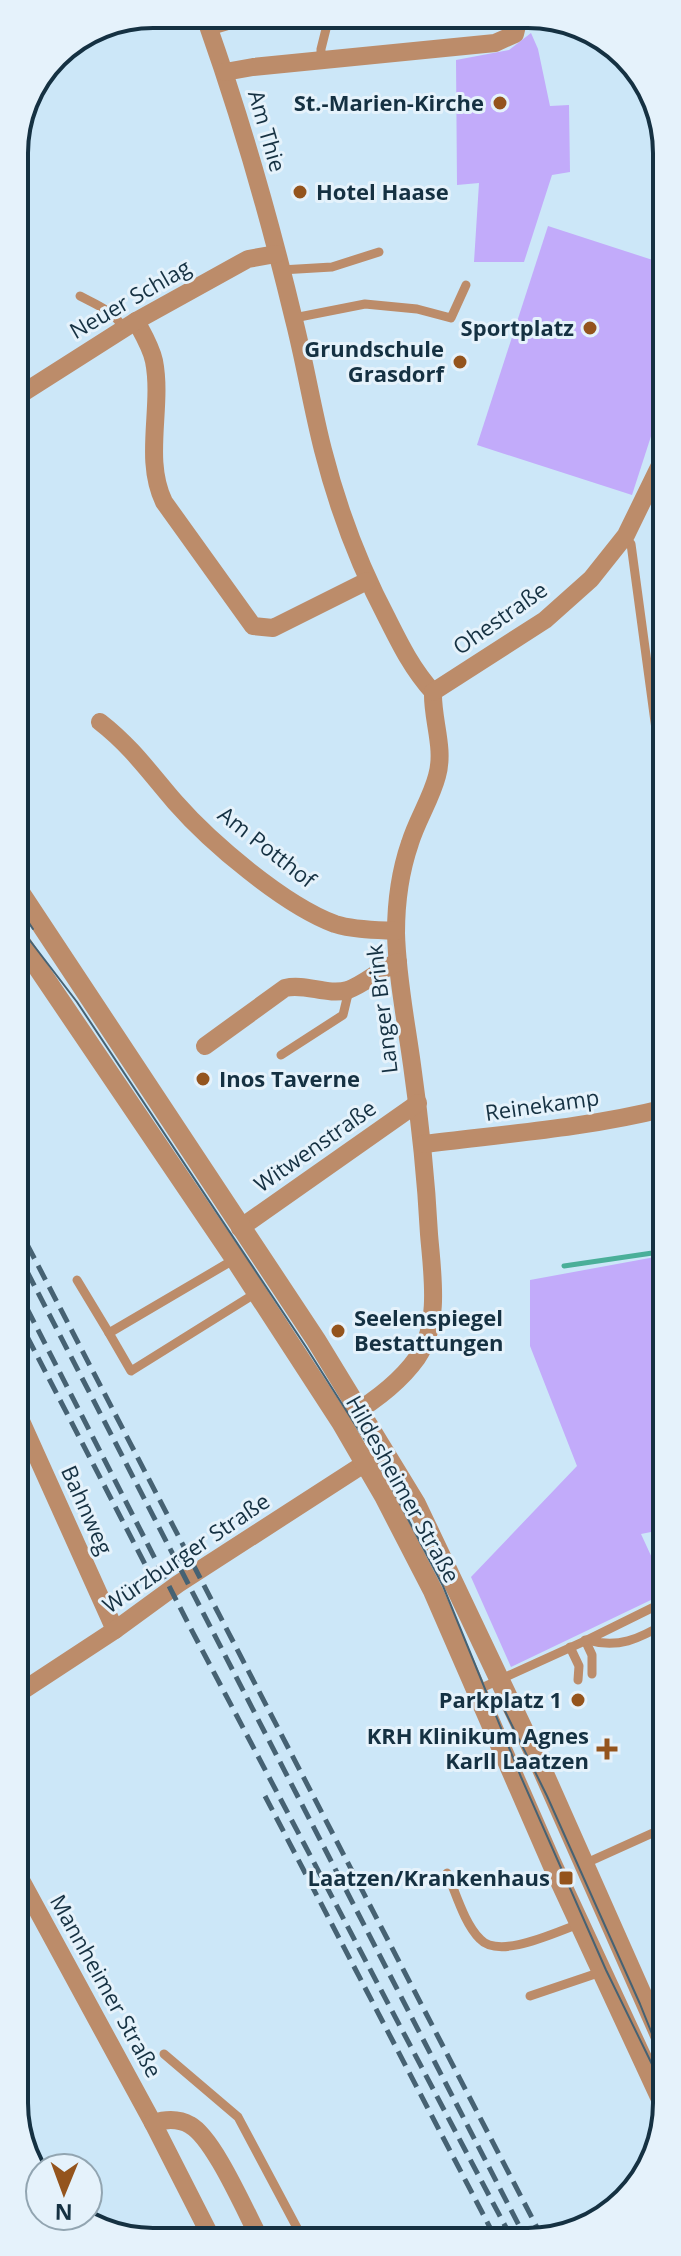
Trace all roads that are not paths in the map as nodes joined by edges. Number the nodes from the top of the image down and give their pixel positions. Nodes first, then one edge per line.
1 (208, 28) edge
2 (326, 28) edge
3 (517, 28) edge
4 (321, 60) junction
5 (225, 72) junction
6 (379, 252) dead end
7 (278, 262) junction
8 (466, 285) dead end
9 (80, 296) dead end
10 (294, 318) junction
11 (130, 325) junction
12 (28, 383) edge
13 (653, 480) edge
14 (625, 538) junction
15 (367, 581) junction
16 (433, 692) junction
17 (653, 707) edge
18 (100, 722) dead end
19 (28, 905) edge
20 (396, 931) junction
21 (28, 953) edge
22 (398, 962) junction
23 (349, 990) junction
24 (205, 1046) dead end
25 (281, 1055) dead end
26 (418, 1103) junction
27 (653, 1111) edge
28 (424, 1144) junction
29 (240, 1228) junction
30 (235, 1259) junction
31 (77, 1280) dead end
32 (257, 1293) junction
33 (109, 1333) junction
34 (350, 1416) junction
35 (28, 1437) edge
36 (384, 1451) junction
37 (365, 1461) junction
38 (653, 1609) edge
39 (653, 1629) edge
40 (115, 1630) junction
41 (586, 1640) junction
42 (570, 1647) junction
43 (592, 1674) dead end
44 (578, 1680) dead end
45 (500, 1681) junction
46 (28, 1687) edge
47 (477, 1690) junction
48 (653, 1833) edge
49 (584, 1864) junction
50 (447, 1873) dead end
51 (28, 1893) edge
52 (579, 1924) junction
53 (601, 1972) junction
54 (530, 1996) dead end
55 (648, 2031) edge
56 (653, 2052) edge
57 (164, 2054) dead end
58 (153, 2123) junction
59 (206, 2228) edge
60 (254, 2228) edge
61 (297, 2228) edge

1 - 5 street, Am Thie
2 - 4 lane
3 - 4 street
4 - 5 street
5 - 7 street, Am Thie
6 - 7 lane
7 - 10 street
7 - 11 street, Neuer Schlag
8 - 10 lane
9 - 11 lane
10 - 15 street
11 - 12 street, Neuer Schlag
11 - 15 street
13 - 14 street, Ohestraße
14 - 16 street, Ohestraße
14 - 17 lane
15 - 16 street
16 - 20 street, Langer Brink
18 - 20 street, Am Potthof
19 - 29 street, Hildesheimer Straße
20 - 22 street, Langer Brink
21 - 30 street, Hildesheimer Straße
22 - 23 street
22 - 26 street, Langer Brink
23 - 24 street
23 - 25 lane
26 - 28 street, Langer Brink
26 - 29 street, Witwenstraße
27 - 28 street, Reinekamp
28 - 34 street, Langer Brink
29 - 34 street, Hildesheimer Straße
30 - 32 street, Hildesheimer Straße
30 - 33 lane
31 - 33 lane
32 - 33 lane
32 - 34 street, Hildesheimer Straße
34 - 36 street, Hildesheimer Straße
34 - 37 street, Hildesheimer Straße
35 - 40 street, Bahnweg
36 - 37 street, Würzburger Straße
36 - 45 street, Hildesheimer Straße
37 - 40 street, Würzburger Straße
37 - 47 street, Hildesheimer Straße
38 - 41 lane
39 - 41 lane
40 - 46 street, Würzburger Straße
41 - 42 lane
41 - 43 lane
42 - 44 lane
42 - 45 lane
45 - 47 lane
45 - 49 street, Hildesheimer Straße
47 - 52 street, Hildesheimer Straße
48 - 49 lane
49 - 55 street, Hildesheimer Straße
50 - 52 lane
51 - 58 street, Mannheimer Straße
52 - 53 street, Hildesheimer Straße
53 - 54 lane
53 - 55 street, Hildesheimer Straße
55 - 56 street, Hildesheimer Straße
57 - 61 lane
58 - 59 street, Mannheimer Straße
58 - 60 street

